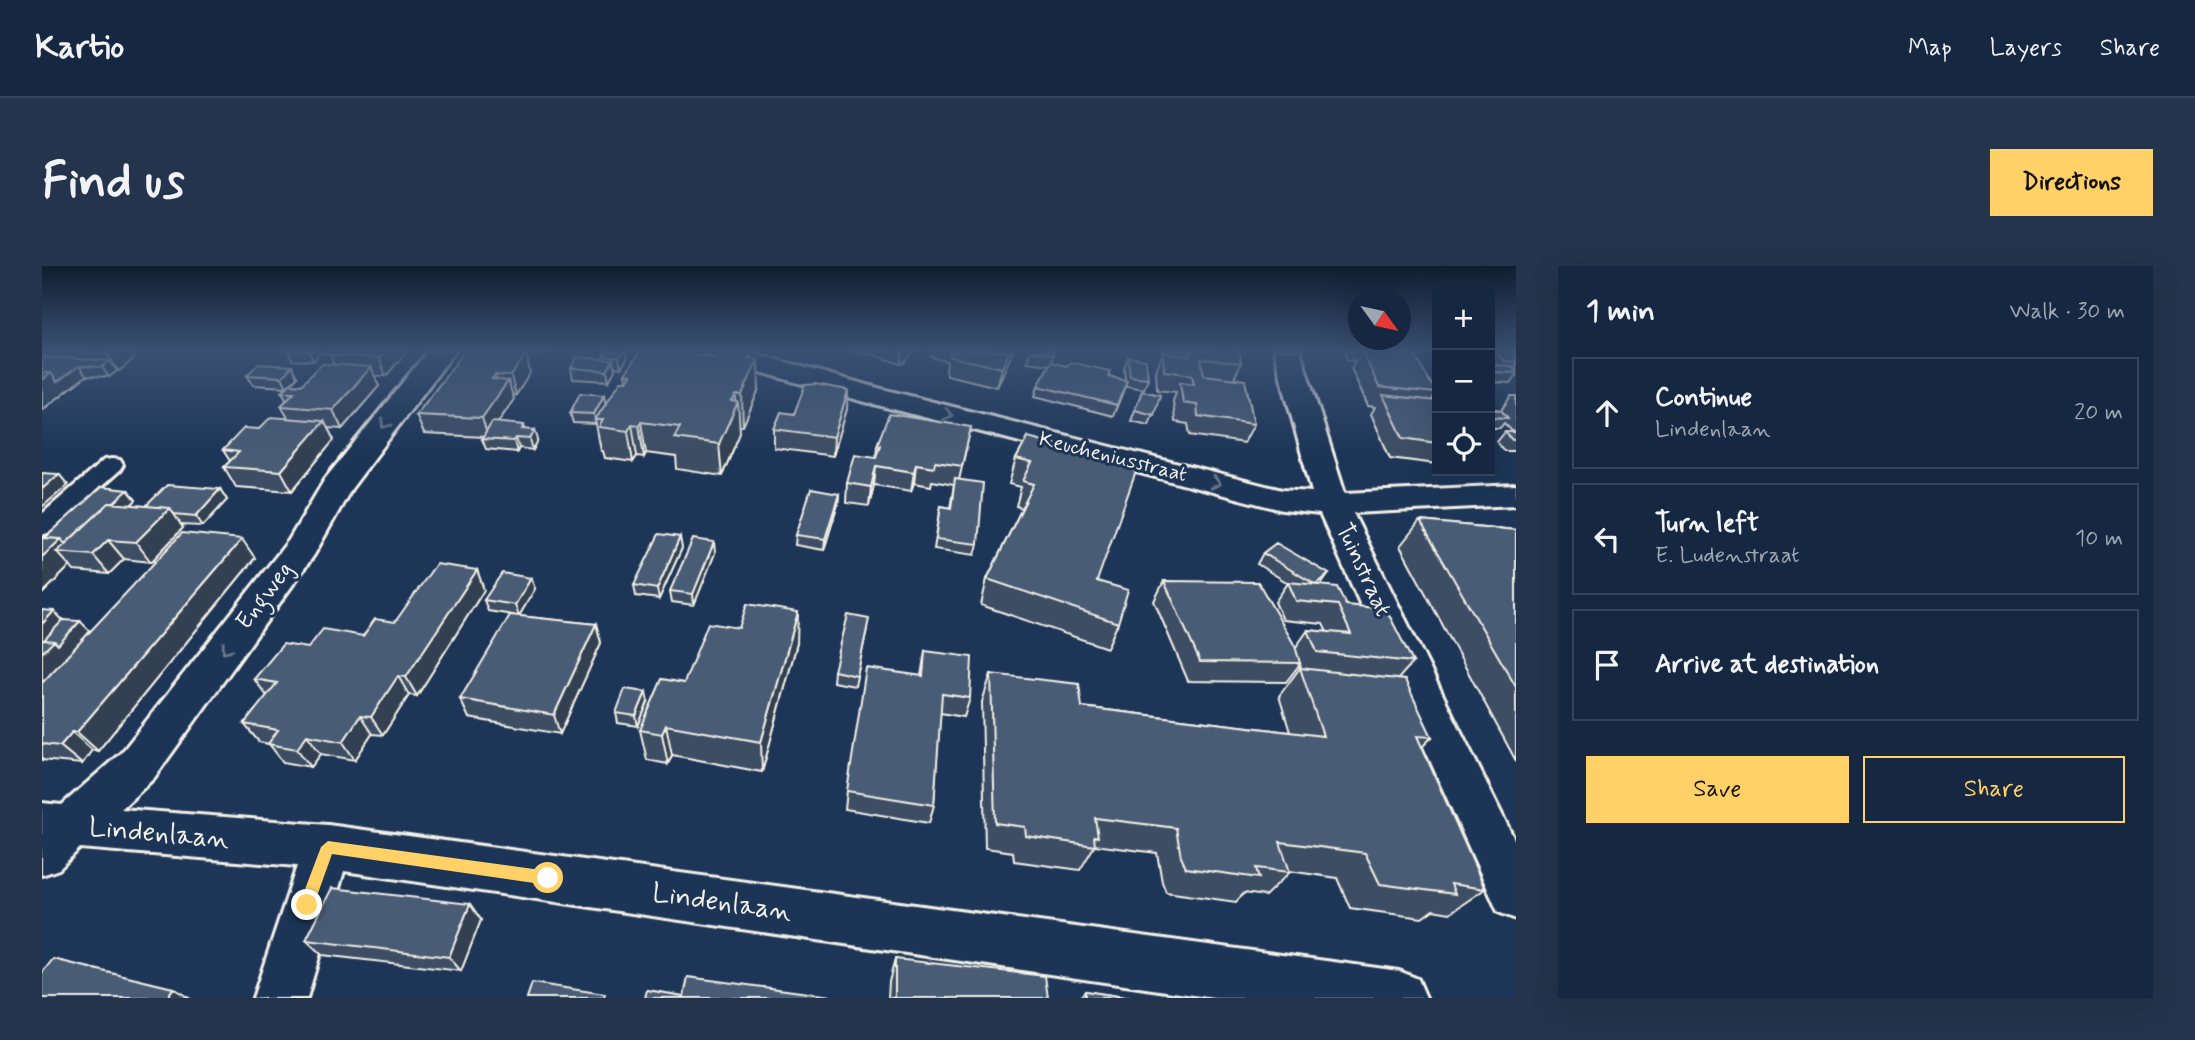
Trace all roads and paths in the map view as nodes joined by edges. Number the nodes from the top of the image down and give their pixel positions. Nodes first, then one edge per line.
1 (415, 385) edge
2 (836, 385) edge
3 (1297, 385) edge
4 (112, 465) dead end
5 (1516, 495) edge
6 (1332, 504) junction
7 (42, 527) edge
8 (51, 835) edge
9 (328, 847) junction
10 (1516, 895) edge
11 (280, 998) edge
12 (1399, 998) edge

1 -> 8 street, Engweg
2 -> 6 street, Keucheniusstraat
3 - 6 street, Tuinstraat
4 - 7 lane
5 - 6 street, Keucheniusstraat
6 - 10 street, Tuinstraat
8 - 9 street, Lindenlaan
9 - 11 street
9 - 12 street, Lindenlaan

